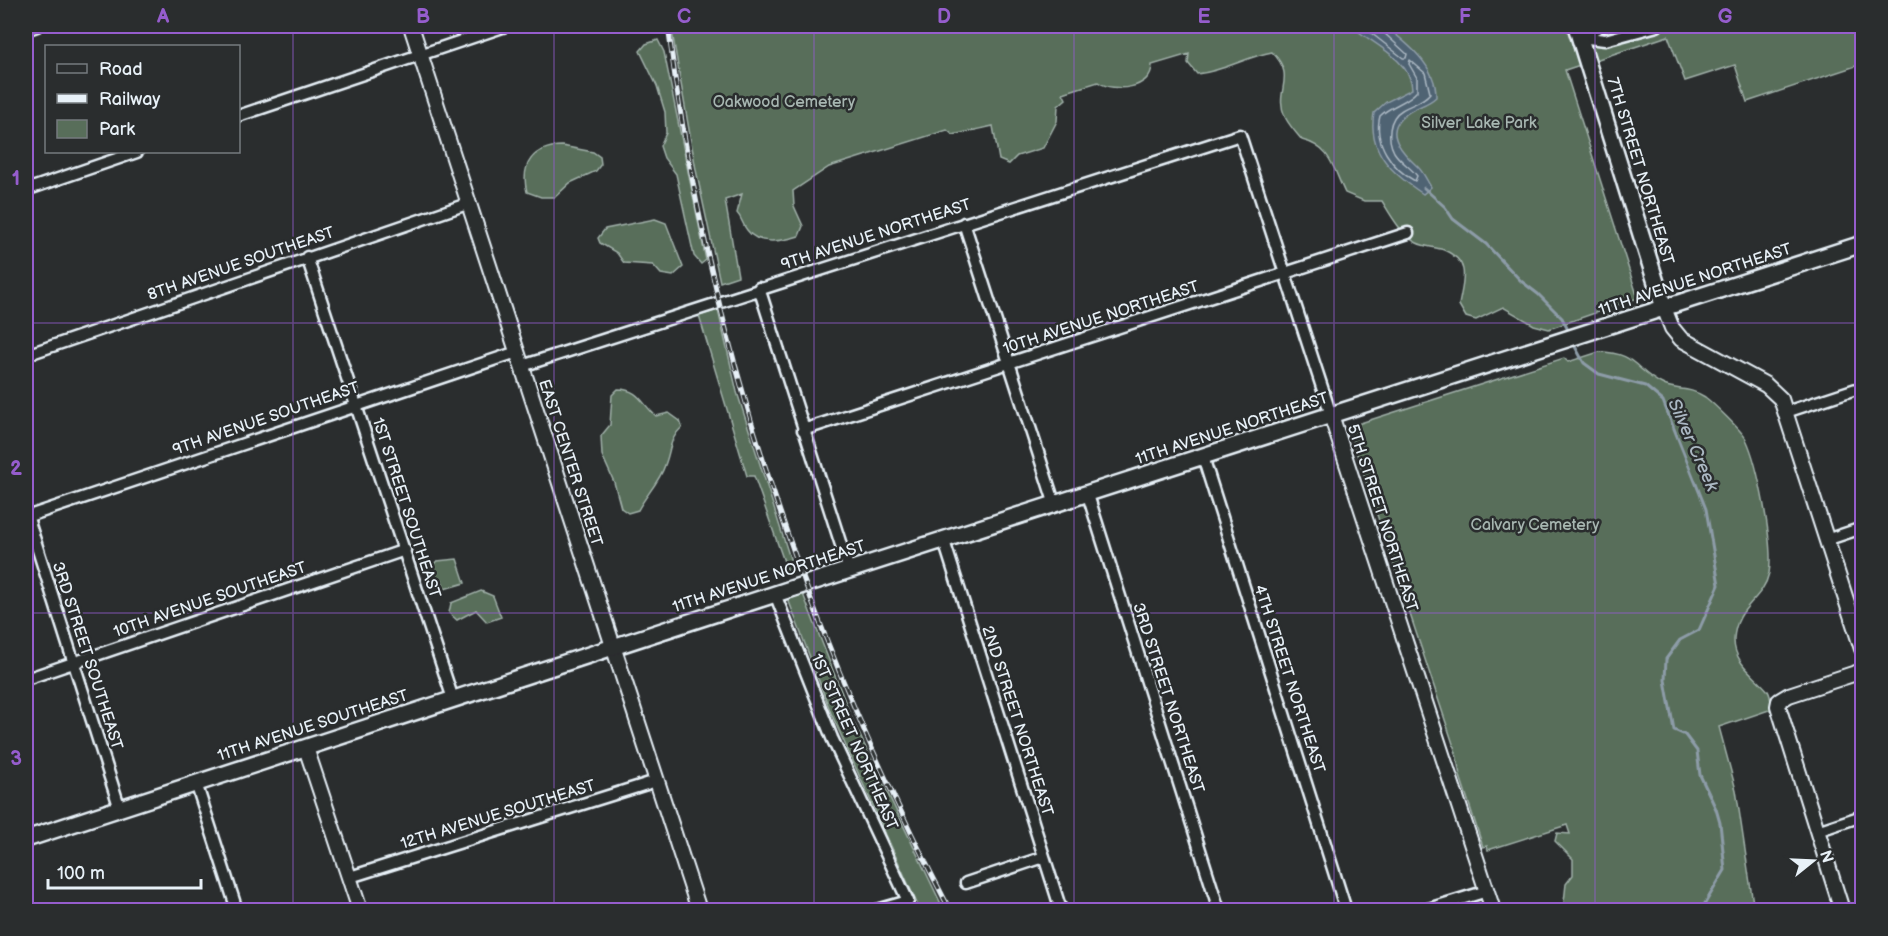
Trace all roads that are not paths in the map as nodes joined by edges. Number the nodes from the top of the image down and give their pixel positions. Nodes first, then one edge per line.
1 (37, 26) edge
2 (411, 26) edge
3 (506, 26) edge
4 (1601, 26) edge
5 (1657, 26) edge
6 (26, 30) edge
7 (1577, 31) edge
8 (421, 55) junction
9 (240, 115) edge
10 (1240, 135) joint
11 (134, 153) edge
12 (26, 190) edge
13 (467, 204) junction
14 (964, 223) junction
15 (1408, 233) dead end
16 (1863, 244) edge
17 (307, 257) junction
18 (1285, 273) junction
19 (759, 288) junction
20 (1664, 308) junction
21 (517, 352) junction
22 (26, 355) edge
23 (1009, 364) junction
24 (522, 366) junction
25 (1863, 387) edge
26 (356, 404) junction
27 (1786, 412) junction
28 (1331, 415) junction
29 (803, 430) junction
30 (1203, 457) junction
31 (1088, 495) junction
32 (1055, 505) junction
33 (26, 515) edge
34 (1863, 528) edge
35 (1828, 539) junction
36 (944, 542) junction
37 (405, 550) junction
38 (849, 570) junction
39 (775, 594) junction
40 (612, 647) junction
41 (1863, 649) edge
42 (74, 663) junction
43 (1863, 672) edge
44 (26, 679) edge
45 (453, 699) junction
46 (306, 748) junction
47 (656, 781) junction
48 (196, 783) junction
49 (120, 808) junction
50 (1863, 816) edge
51 (1817, 831) junction
52 (26, 839) edge
53 (1044, 857) junction
54 (350, 877) junction
55 (966, 883) dead end
56 (1487, 891) junction
57 (237, 910) edge
58 (360, 910) edge
59 (699, 910) edge
60 (877, 910) edge
61 (1061, 910) edge
62 (1219, 910) edge
63 (1346, 910) edge
64 (1425, 910) edge
65 (1494, 910) edge
66 (1842, 910) edge

1 - 6 street
2 - 8 street, EAST CENTER STREET
3 - 8 street
4 - 7 street
5 - 7 street
7 - 20 main road, 7TH STREET NORTHEAST
8 - 9 street
8 - 13 street, EAST CENTER STREET
10 - 14 street, 9TH AVENUE NORTHEAST
10 - 18 street, 5TH STREET NORTHEAST
11 - 12 street
13 - 17 street, 8TH AVENUE SOUTHEAST
13 - 21 street, EAST CENTER STREET
14 - 19 street, 9TH AVENUE NORTHEAST
14 - 23 street
15 - 18 street, 10TH AVENUE NORTHEAST
16 - 20 main road, 11TH AVENUE NORTHEAST
17 - 22 street, 8TH AVENUE SOUTHEAST
17 - 26 street, 1ST STREET SOUTHEAST
18 - 23 street, 10TH AVENUE NORTHEAST
18 - 28 street, 5TH STREET NORTHEAST
19 - 24 street, 9TH AVENUE NORTHEAST
19 - 29 street
20 - 27 street, 7TH STREET NORTHEAST
20 - 28 main road, 11TH AVENUE NORTHEAST
21 - 24 street, EAST CENTER STREET
21 - 26 street, 9TH AVENUE SOUTHEAST
23 - 29 street, 10TH AVENUE NORTHEAST
23 - 32 street
24 - 40 street, EAST CENTER STREET
25 - 27 street
26 - 33 street, 9TH AVENUE SOUTHEAST
26 - 37 street, 1ST STREET SOUTHEAST
27 - 35 street, 7TH STREET NORTHEAST
28 - 30 main road, 11TH AVENUE NORTHEAST
28 - 56 street, 5TH STREET NORTHEAST
29 - 38 street
30 - 31 main road, 11TH AVENUE NORTHEAST
30 - 63 street, 4TH STREET NORTHEAST
31 - 32 main road, 11TH AVENUE NORTHEAST
31 - 62 street, 3RD STREET NORTHEAST
32 - 36 main road, 11TH AVENUE NORTHEAST
33 - 42 street, 3RD STREET SOUTHEAST
34 - 35 street
35 - 41 street, 7TH STREET NORTHEAST
36 - 38 main road, 11TH AVENUE NORTHEAST
36 - 53 street, 2ND STREET NORTHEAST
37 - 42 street, 10TH AVENUE SOUTHEAST
37 - 45 street, 1ST STREET SOUTHEAST
38 - 39 main road, 11TH AVENUE NORTHEAST
39 - 40 main road, 11TH AVENUE NORTHEAST
39 - 60 street, 1ST STREET NORTHEAST
40 - 45 main road, 11TH AVENUE SOUTHEAST
40 - 47 street, EAST CENTER STREET
42 - 44 street, 10TH AVENUE SOUTHEAST
42 - 49 street, 3RD STREET SOUTHEAST
43 - 51 street
45 - 46 main road, 11TH AVENUE SOUTHEAST
46 - 48 main road, 11TH AVENUE SOUTHEAST
46 - 54 street
47 - 54 street, 12TH AVENUE SOUTHEAST
47 - 59 street, EAST CENTER STREET
48 - 49 main road, 11TH AVENUE SOUTHEAST
48 - 57 street
49 - 52 main road, 11TH AVENUE SOUTHEAST
50 - 51 street
51 - 66 street
53 - 55 street
53 - 61 street, 2ND STREET NORTHEAST
54 - 58 street
56 - 64 street
56 - 65 street, 5TH STREET NORTHEAST

